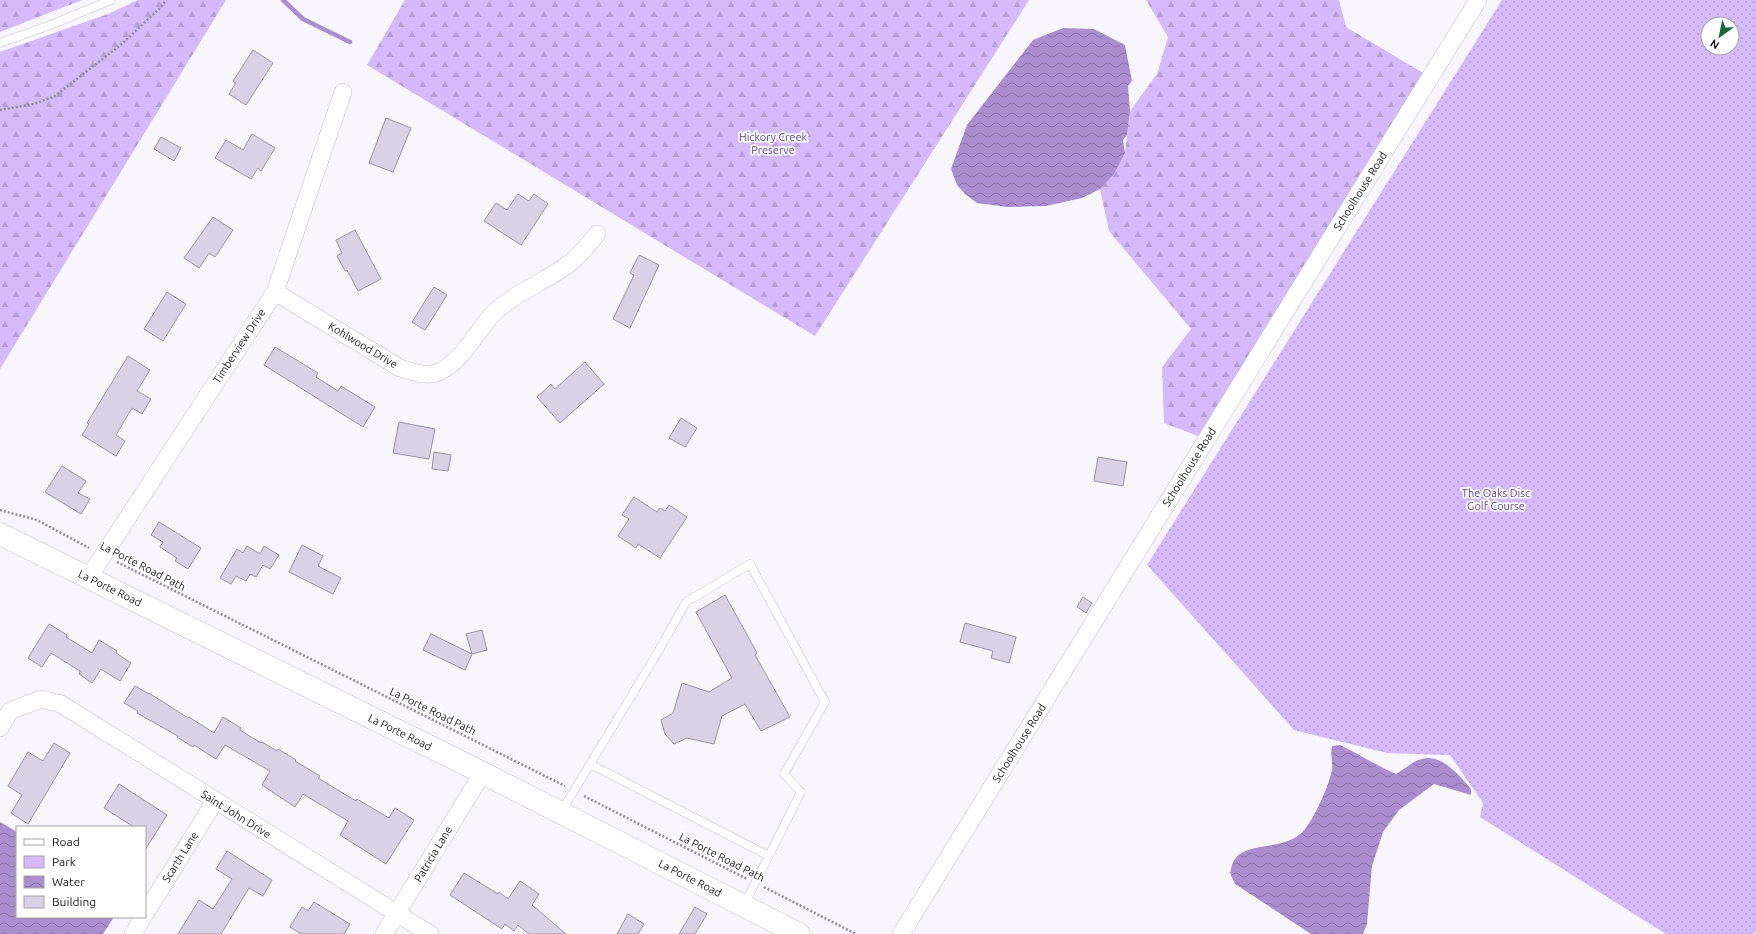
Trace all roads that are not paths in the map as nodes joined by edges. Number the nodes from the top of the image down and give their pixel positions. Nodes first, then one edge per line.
1 (111, 0) edge
2 (1478, 0) edge
3 (0, 43) edge
4 (343, 92) dead end
5 (597, 234) dead end
6 (275, 292) junction
7 (0, 534) edge
8 (89, 577) junction
9 (5, 709) edge
10 (0, 728) edge
11 (590, 764) junction
12 (482, 774) junction
13 (214, 801) junction
14 (560, 813) junction
15 (769, 856) junction
16 (744, 906) junction
17 (146, 912) edge
18 (397, 913) junction
19 (142, 918) edge
20 (133, 934) edge
21 (384, 934) edge
22 (430, 934) edge
23 (799, 934) edge
24 (901, 934) edge

1 - 3 lane
2 - 24 street, Schoolhouse Road
4 - 6 street, Timberview Drive
5 - 6 street, Kohlwood Drive
6 - 8 street, Timberview Drive
7 - 8 street, La Porte Road
8 - 12 street, La Porte Road
9 - 10 street
9 - 13 street, Saint John Drive
11 - 14 lane
11 - 15 lane
11 - 15 lane
12 - 14 street, La Porte Road
12 - 18 street, Patricia Lane
13 - 17 street, Scarth Lane
13 - 18 street, Saint John Drive
14 - 16 street, La Porte Road
15 - 16 lane
16 - 23 street, La Porte Road
18 - 21 street, Patricia Lane
18 - 22 street, Saint John Drive
19 - 20 street

